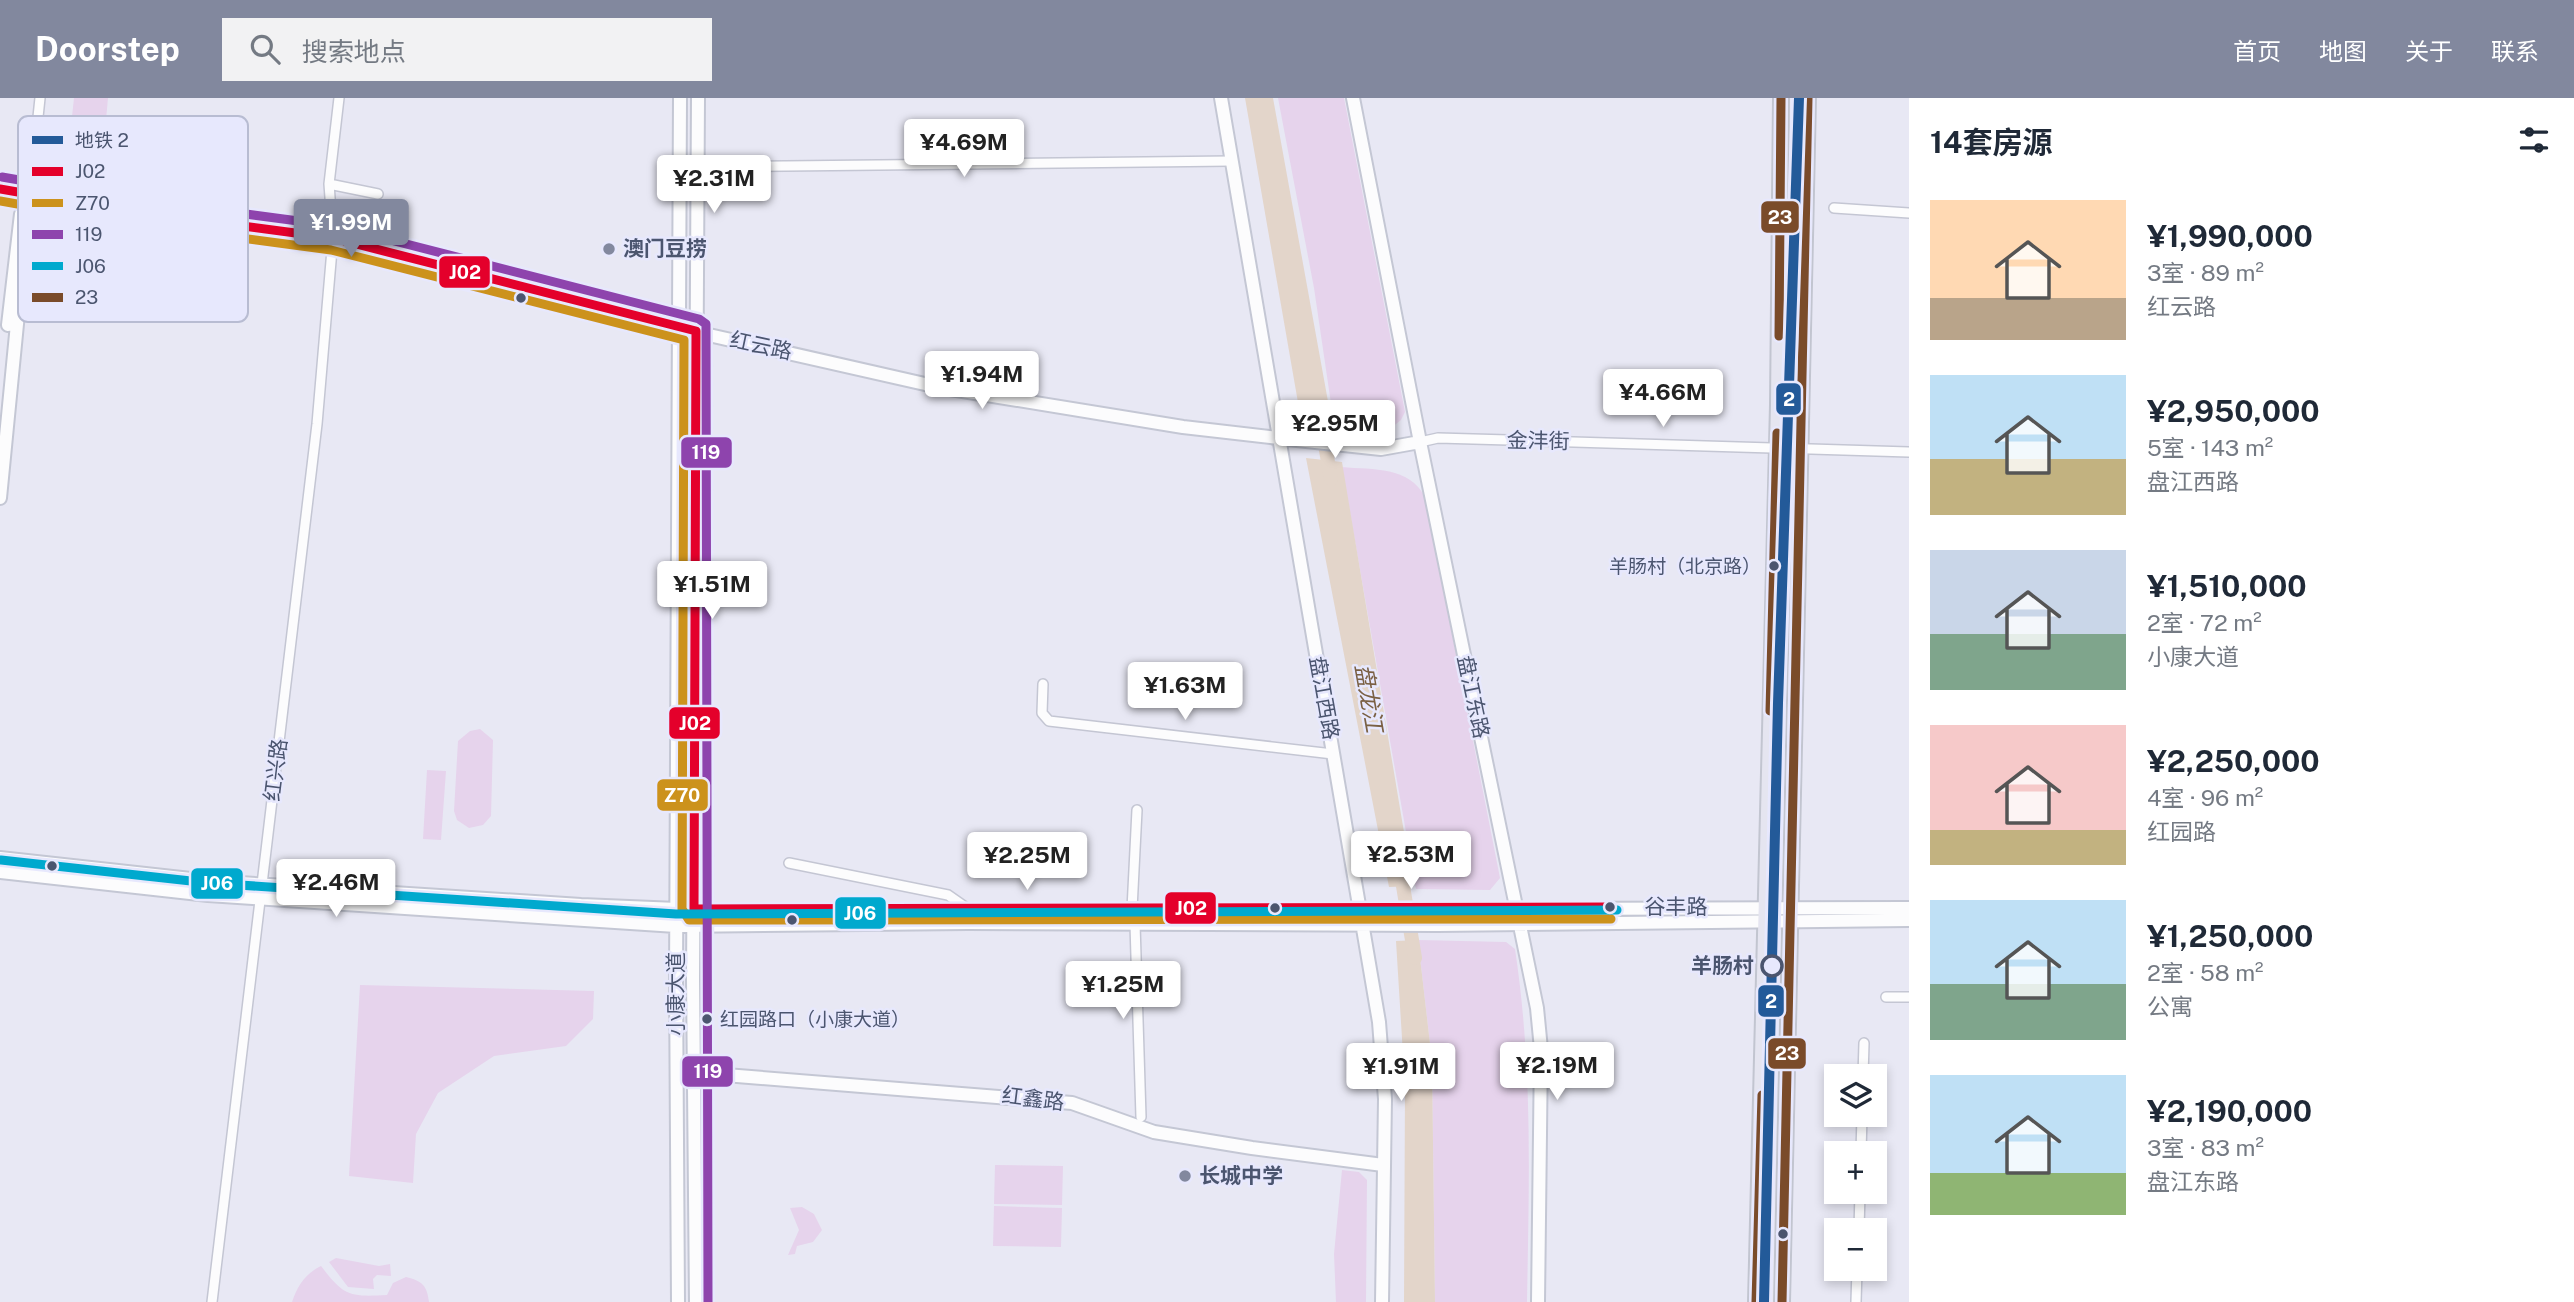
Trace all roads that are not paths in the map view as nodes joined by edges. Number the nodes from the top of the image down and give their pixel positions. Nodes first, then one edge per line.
1 (40, 98) edge
2 (340, 98) edge
3 (680, 98) edge
4 (698, 98) edge
5 (1221, 98) edge
6 (1353, 98) edge
7 (1782, 98) edge
8 (1808, 98) edge
9 (38, 116) edge
10 (1231, 161) junction
11 (698, 167) junction
12 (329, 184) junction
13 (0, 189) edge
14 (18, 192) edge
15 (378, 194) dead end
16 (1835, 208) dead end
17 (1909, 213) edge
18 (248, 227) edge
19 (18, 231) edge
20 (333, 238) junction
21 (18, 314) edge
22 (678, 328) junction
23 (696, 331) junction
24 (0, 409) edge
25 (1278, 438) junction
26 (1420, 442) junction
27 (1776, 447) junction
28 (1800, 449) junction
29 (1909, 452) edge
30 (0, 498) edge
31 (1043, 684) dead end
32 (1334, 754) junction
33 (1137, 810) dead end
34 (0, 859) edge
35 (789, 863) dead end
36 (0, 872) edge
37 (263, 884) junction
38 (261, 898) junction
39 (1517, 908) junction
40 (1909, 908) edge
41 (694, 909) junction
42 (968, 909) junction
43 (1132, 909) junction
44 (1360, 909) junction
45 (676, 910) junction
46 (1767, 913) junction
47 (1788, 914) junction
48 (1909, 920) edge
49 (1135, 923) junction
50 (1363, 924) junction
51 (1520, 924) junction
52 (676, 926) junction
53 (694, 926) junction
54 (1886, 997) dead end
55 (1909, 997) edge
56 (1864, 1044) dead end
57 (1863, 1064) edge
58 (677, 1072) junction
59 (695, 1072) junction
60 (1141, 1117) dead end
61 (1383, 1165) junction
62 (1857, 1281) edge
63 (212, 1302) edge
64 (678, 1302) edge
65 (696, 1302) edge
66 (1382, 1302) edge
67 (1538, 1302) edge
68 (1756, 1302) edge
69 (1782, 1302) edge
70 (1856, 1302) edge

1 - 9 street
2 - 12 street, 红兴路
3 - 22 main road, 小康大道
4 - 11 main road, 小康大道
5 - 10 main road, 盘江西路
6 - 26 main road, 盘江东路
7 - 27 main road
8 - 28 main road
10 - 11 street
10 - 25 main road, 盘江西路
11 - 23 main road, 小康大道
12 - 15 street
12 - 20 street, 红兴路
13 - 14 main road, 红云路
16 - 17 street
18 - 20 main road, 红云路
19 - 24 main road
20 - 22 main road, 红云路
20 - 37 street, 红兴路
21 - 30 main road
22 - 23 main road, 红云路
22 - 45 main road, 小康大道
23 - 25 main road, 红云路
23 - 41 main road, 小康大道
25 - 26 main road, 红云路
25 - 32 main road, 盘江西路
26 - 27 street, 金沣街
26 - 39 main road, 盘江东路
27 - 28 street, 金沣街
27 - 46 main road
28 - 29 street, 金沣街
28 - 47 main road
31 - 32 street
32 - 44 main road, 盘江西路
33 - 43 street
34 - 37 main road, 谷丰路
35 - 42 street
36 - 38 main road, 谷丰路
37 - 38 street, 红兴路
37 - 45 main road, 谷丰路
38 - 52 main road, 谷丰路
38 - 63 street, 红兴路
39 - 44 main road, 谷丰路
39 - 46 main road, 谷丰路
39 - 51 main road, 盘江东路
40 - 47 main road, 谷丰路
41 - 42 main road, 谷丰路
41 - 45 main road, 谷丰路
41 - 53 main road, 小康大道
42 - 43 main road, 谷丰路
43 - 44 main road, 谷丰路
44 - 50 main road, 盘江西路
45 - 52 main road, 小康大道
46 - 47 main road, 谷丰路
46 - 51 main road, 谷丰路
46 - 68 main road
47 - 48 main road, 谷丰路
47 - 69 main road
49 - 50 main road, 谷丰路
49 - 53 main road, 谷丰路
49 - 60 street
50 - 51 main road, 谷丰路
50 - 61 main road, 盘江西路
51 - 67 main road, 盘江东路
52 - 53 main road, 谷丰路
52 - 58 main road, 小康大道
53 - 59 main road, 小康大道
54 - 55 street
56 - 57 street
58 - 59 main road, 红鑫路
58 - 64 main road, 小康大道
59 - 61 main road, 红鑫路
59 - 65 main road, 小康大道
61 - 66 main road, 盘江西路
62 - 70 street

